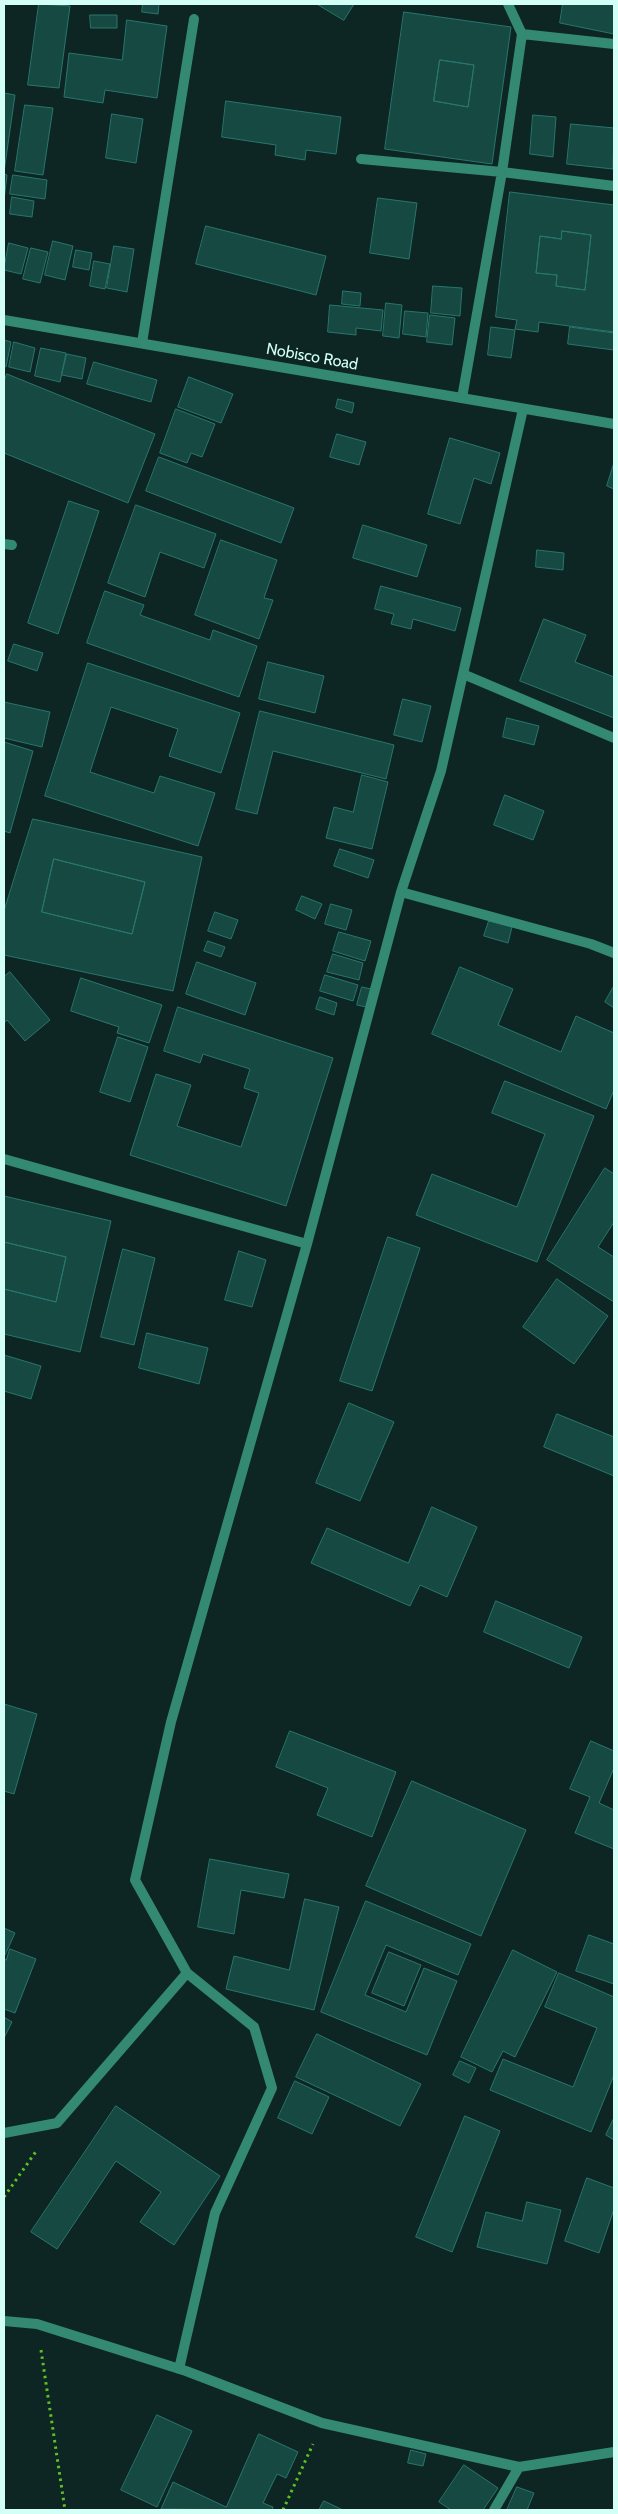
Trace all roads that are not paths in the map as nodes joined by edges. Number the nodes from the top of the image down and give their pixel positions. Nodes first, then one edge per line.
1 (508, 4) edge
2 (194, 19) dead end
3 (522, 34) junction
4 (614, 44) edge
5 (361, 159) dead end
6 (502, 172) junction
7 (614, 186) edge
8 (4, 320) edge
9 (142, 343) junction
10 (462, 398) junction
11 (523, 409) junction
12 (614, 424) edge
13 (463, 674) junction
14 (614, 738) edge
15 (401, 892) junction
16 (614, 954) edge
17 (4, 1159) edge
18 (307, 1244) junction
19 (187, 1973) junction
20 (4, 2133) edge
21 (4, 2321) edge
22 (179, 2369) junction
23 (614, 2452) edge
24 (519, 2467) junction
25 (494, 2510) edge

1 - 3 street
2 - 9 street
3 - 4 street
3 - 6 street
5 - 6 street
6 - 7 street
6 - 10 street
8 - 9 street, Nobisco Road
9 - 10 street, Nobisco Road
10 - 11 street, Nobisco Road
11 - 12 street, Nobisco Road
11 - 13 street
13 - 14 street
13 - 15 street
15 - 16 street
15 - 18 street
17 - 18 street
18 - 19 street
19 - 20 street
19 - 22 street
21 - 22 street
22 - 24 street
23 - 24 street
24 - 25 street

